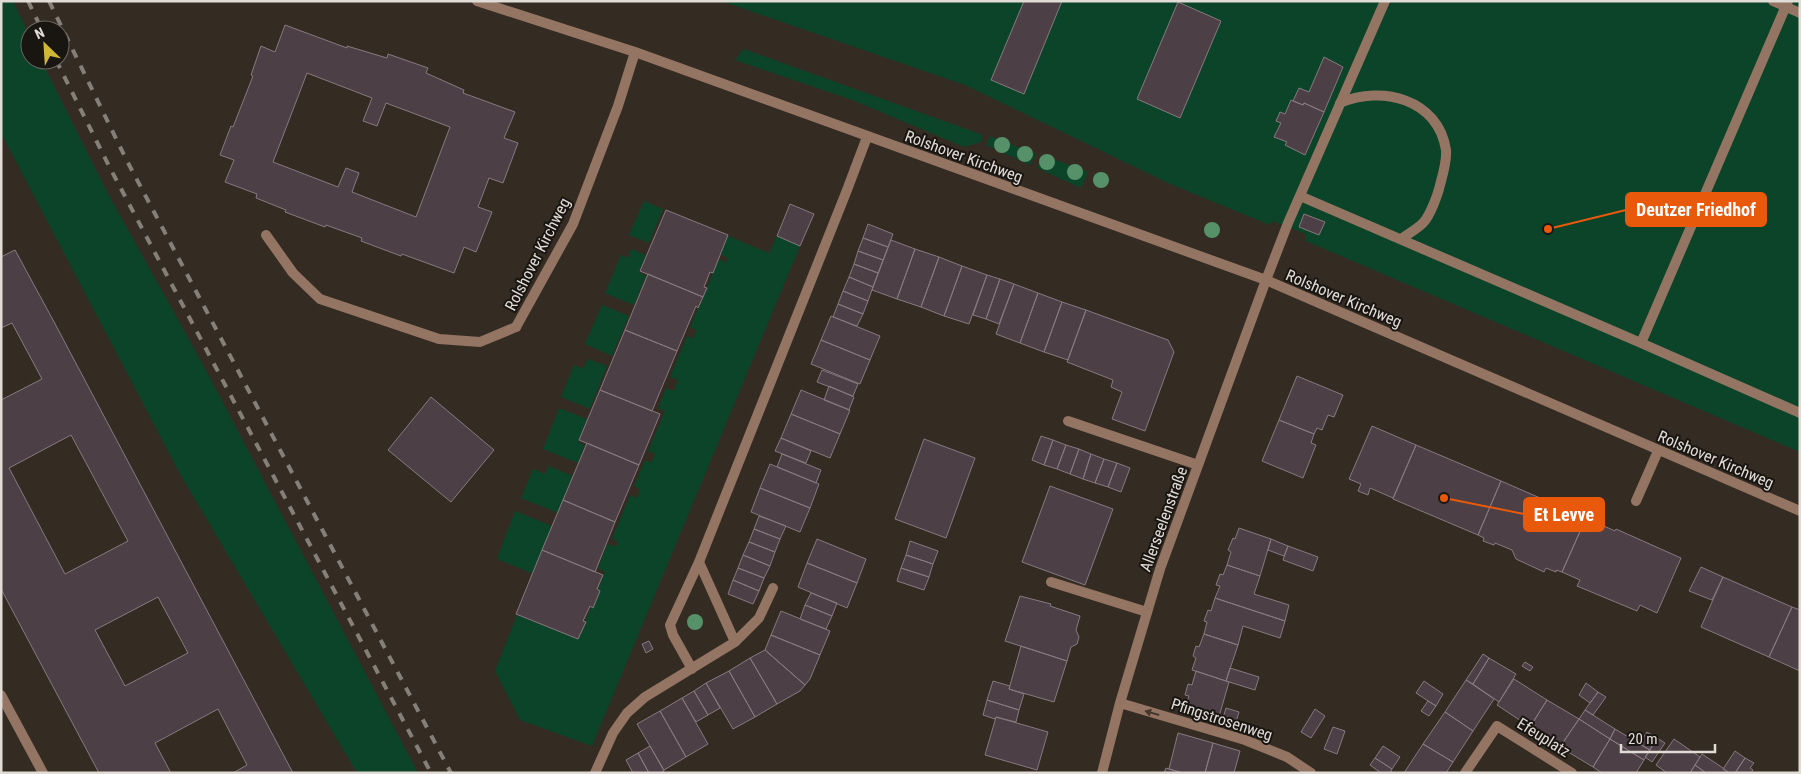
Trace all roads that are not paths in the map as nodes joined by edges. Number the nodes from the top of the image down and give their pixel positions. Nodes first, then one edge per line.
1 (477, 1) edge
2 (1384, 1) edge
3 (1773, 1) edge
4 (1787, 4) edge
5 (1800, 13) edge
6 (635, 52) junction
7 (1340, 103) junction
8 (866, 137) junction
9 (1300, 196) junction
10 (266, 235) dead end
11 (1401, 239) junction
12 (1266, 280) junction
13 (1641, 343) junction
14 (1800, 413) edge
15 (1068, 421) dead end
16 (1658, 450) junction
17 (1198, 465) junction
18 (1636, 501) dead end
19 (1800, 511) edge
20 (699, 562) junction
21 (1052, 582) dead end
22 (773, 588) dead end
23 (1147, 612) junction
24 (735, 642) junction
25 (692, 669) junction
26 (1, 696) edge
27 (1120, 703) junction
28 (43, 773) edge
29 (595, 773) edge
30 (1102, 773) edge
31 (1311, 773) edge
32 (1465, 773) edge
33 (1572, 773) edge

1 - 6 street, Rolshover Kirchweg
2 - 7 street
3 - 4 street
4 - 5 street
4 - 13 street
6 - 8 street, Rolshover Kirchweg
6 - 10 street, Rolshover Kirchweg
7 - 9 street
7 - 11 street
8 - 12 street, Rolshover Kirchweg
8 - 20 street
9 - 11 street
9 - 12 street, Allerseelenstraße
11 - 13 street
12 - 16 street, Rolshover Kirchweg
12 - 17 street, Allerseelenstraße
13 - 14 street
15 - 17 street
16 - 18 street
16 - 19 street, Rolshover Kirchweg
17 - 23 street, Allerseelenstraße
20 - 24 street
20 - 25 street
21 - 23 street
22 - 24 street
23 - 27 street, Allerseelenstraße
24 - 25 street
25 - 29 street
26 - 28 street
27 - 30 street, Allerseelenstraße
31 -> 27 street, Pfingstrosenweg
32 - 33 street, Efeuplatz

